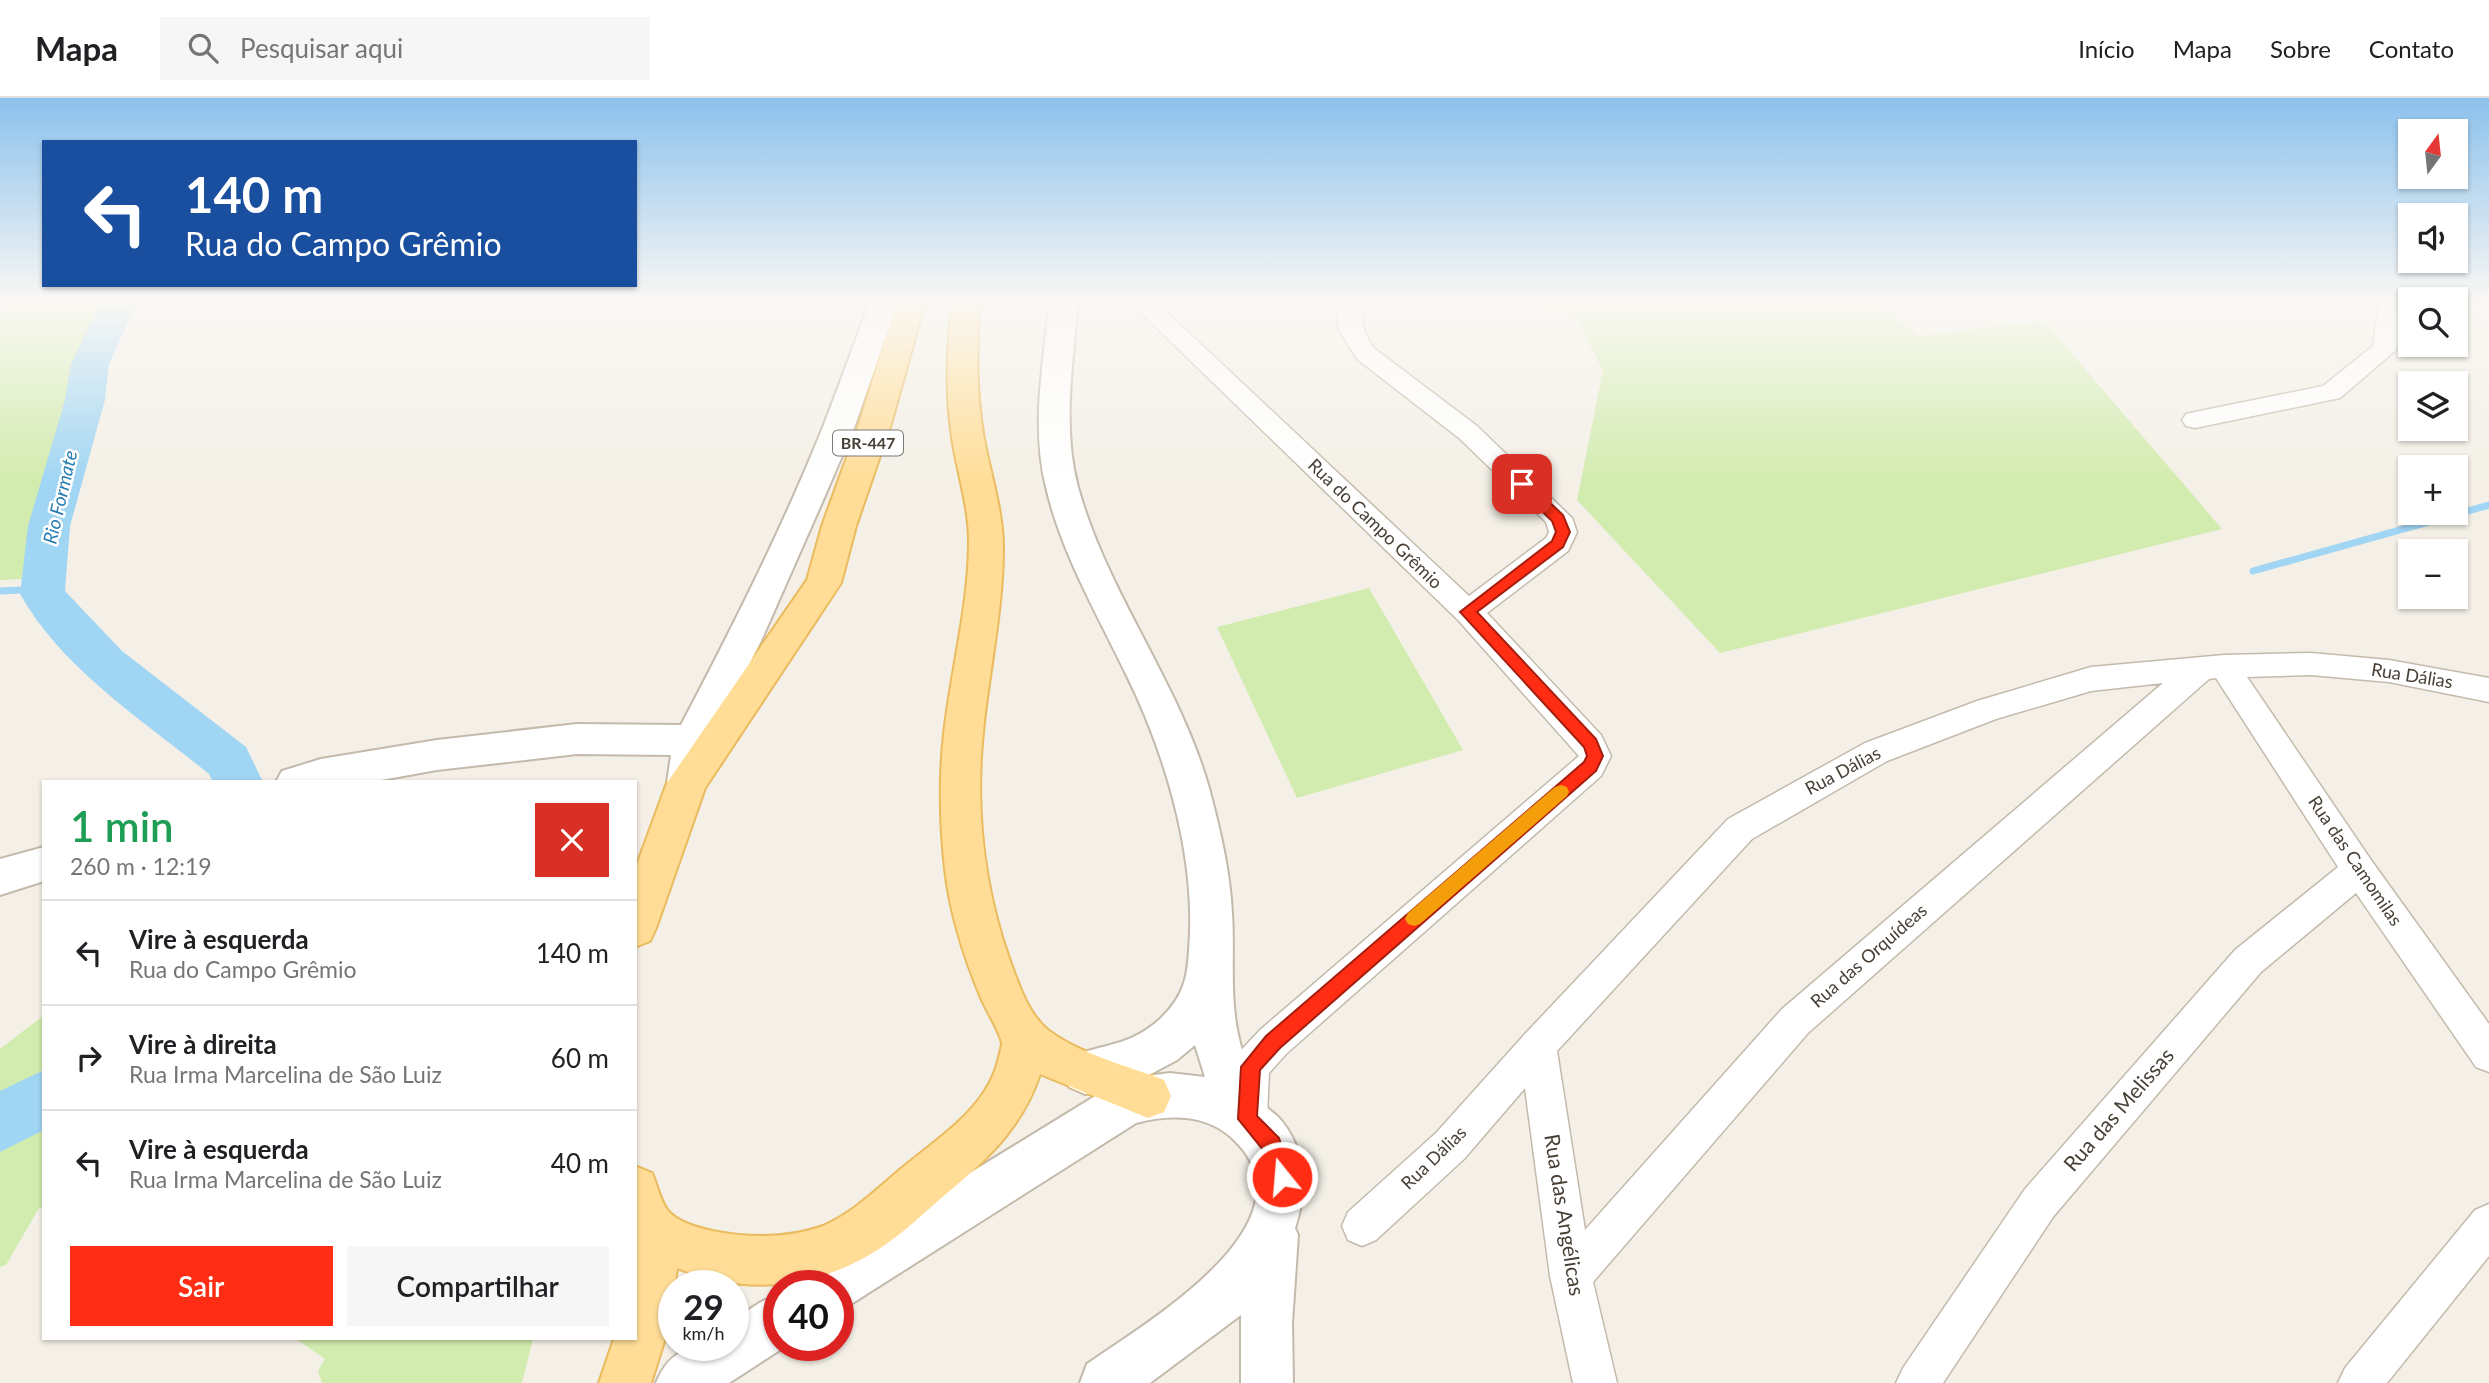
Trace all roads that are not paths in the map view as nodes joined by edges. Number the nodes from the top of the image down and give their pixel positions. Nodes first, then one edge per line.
1 (862, 362) edge
2 (893, 362) edge
3 (962, 362) edge
4 (1059, 362) edge
5 (1205, 362) edge
6 (1376, 362) edge
7 (2369, 362) edge
8 (2195, 420) dead end
9 (1468, 612) junction
10 (2212, 667) junction
11 (2489, 690) edge
12 (692, 740) junction
13 (305, 780) edge
14 (687, 783) junction
15 (42, 865) edge
16 (2359, 870) junction
17 (0, 877) edge
18 (637, 922) edge
19 (1209, 981) junction
20 (1025, 1039) junction
21 (1538, 1046) junction
22 (2489, 1055) edge
23 (1085, 1072) junction
24 (1148, 1096) junction
25 (1247, 1119) junction
26 (1280, 1193) junction
27 (642, 1209) edge
28 (2489, 1224) edge
29 (1362, 1226) dead end
30 (854, 1273) edge
31 (1571, 1276) junction
32 (763, 1330) edge
33 (625, 1383) edge
34 (682, 1383) edge
35 (1106, 1383) edge
36 (1267, 1383) edge
37 (1594, 1383) edge
38 (1918, 1383) edge
39 (2360, 1383) edge

1 - 12 street
2 - 14 main road, BR-447
3 - 20 main road
4 - 19 street
5 - 9 street, Rua do Campo Grêmio
6 - 9 street
7 - 8 street
9 - 25 street, Rua do Campo Grêmio
10 - 11 street, Rua Dálias
10 - 16 street, Rua das Camomilas
10 - 21 street, Rua Dálias
10 - 31 street, Rua das Orquídeas
12 - 13 street
12 - 14 street
14 - 18 main road
15 - 17 street
16 - 22 street, Rua das Camomilas
16 - 38 street, Rua das Melissas
19 - 23 street
19 - 25 street
20 - 23 main road
20 - 27 main road
21 - 29 street, Rua Dálias
21 - 31 street, Rua das Angélicas
23 - 24 main road
24 - 25 street
24 - 30 street
25 - 26 street
26 - 35 street
26 - 36 street
27 - 33 main road
28 - 39 street
31 - 37 street, Rua das Angélicas
32 - 34 street

